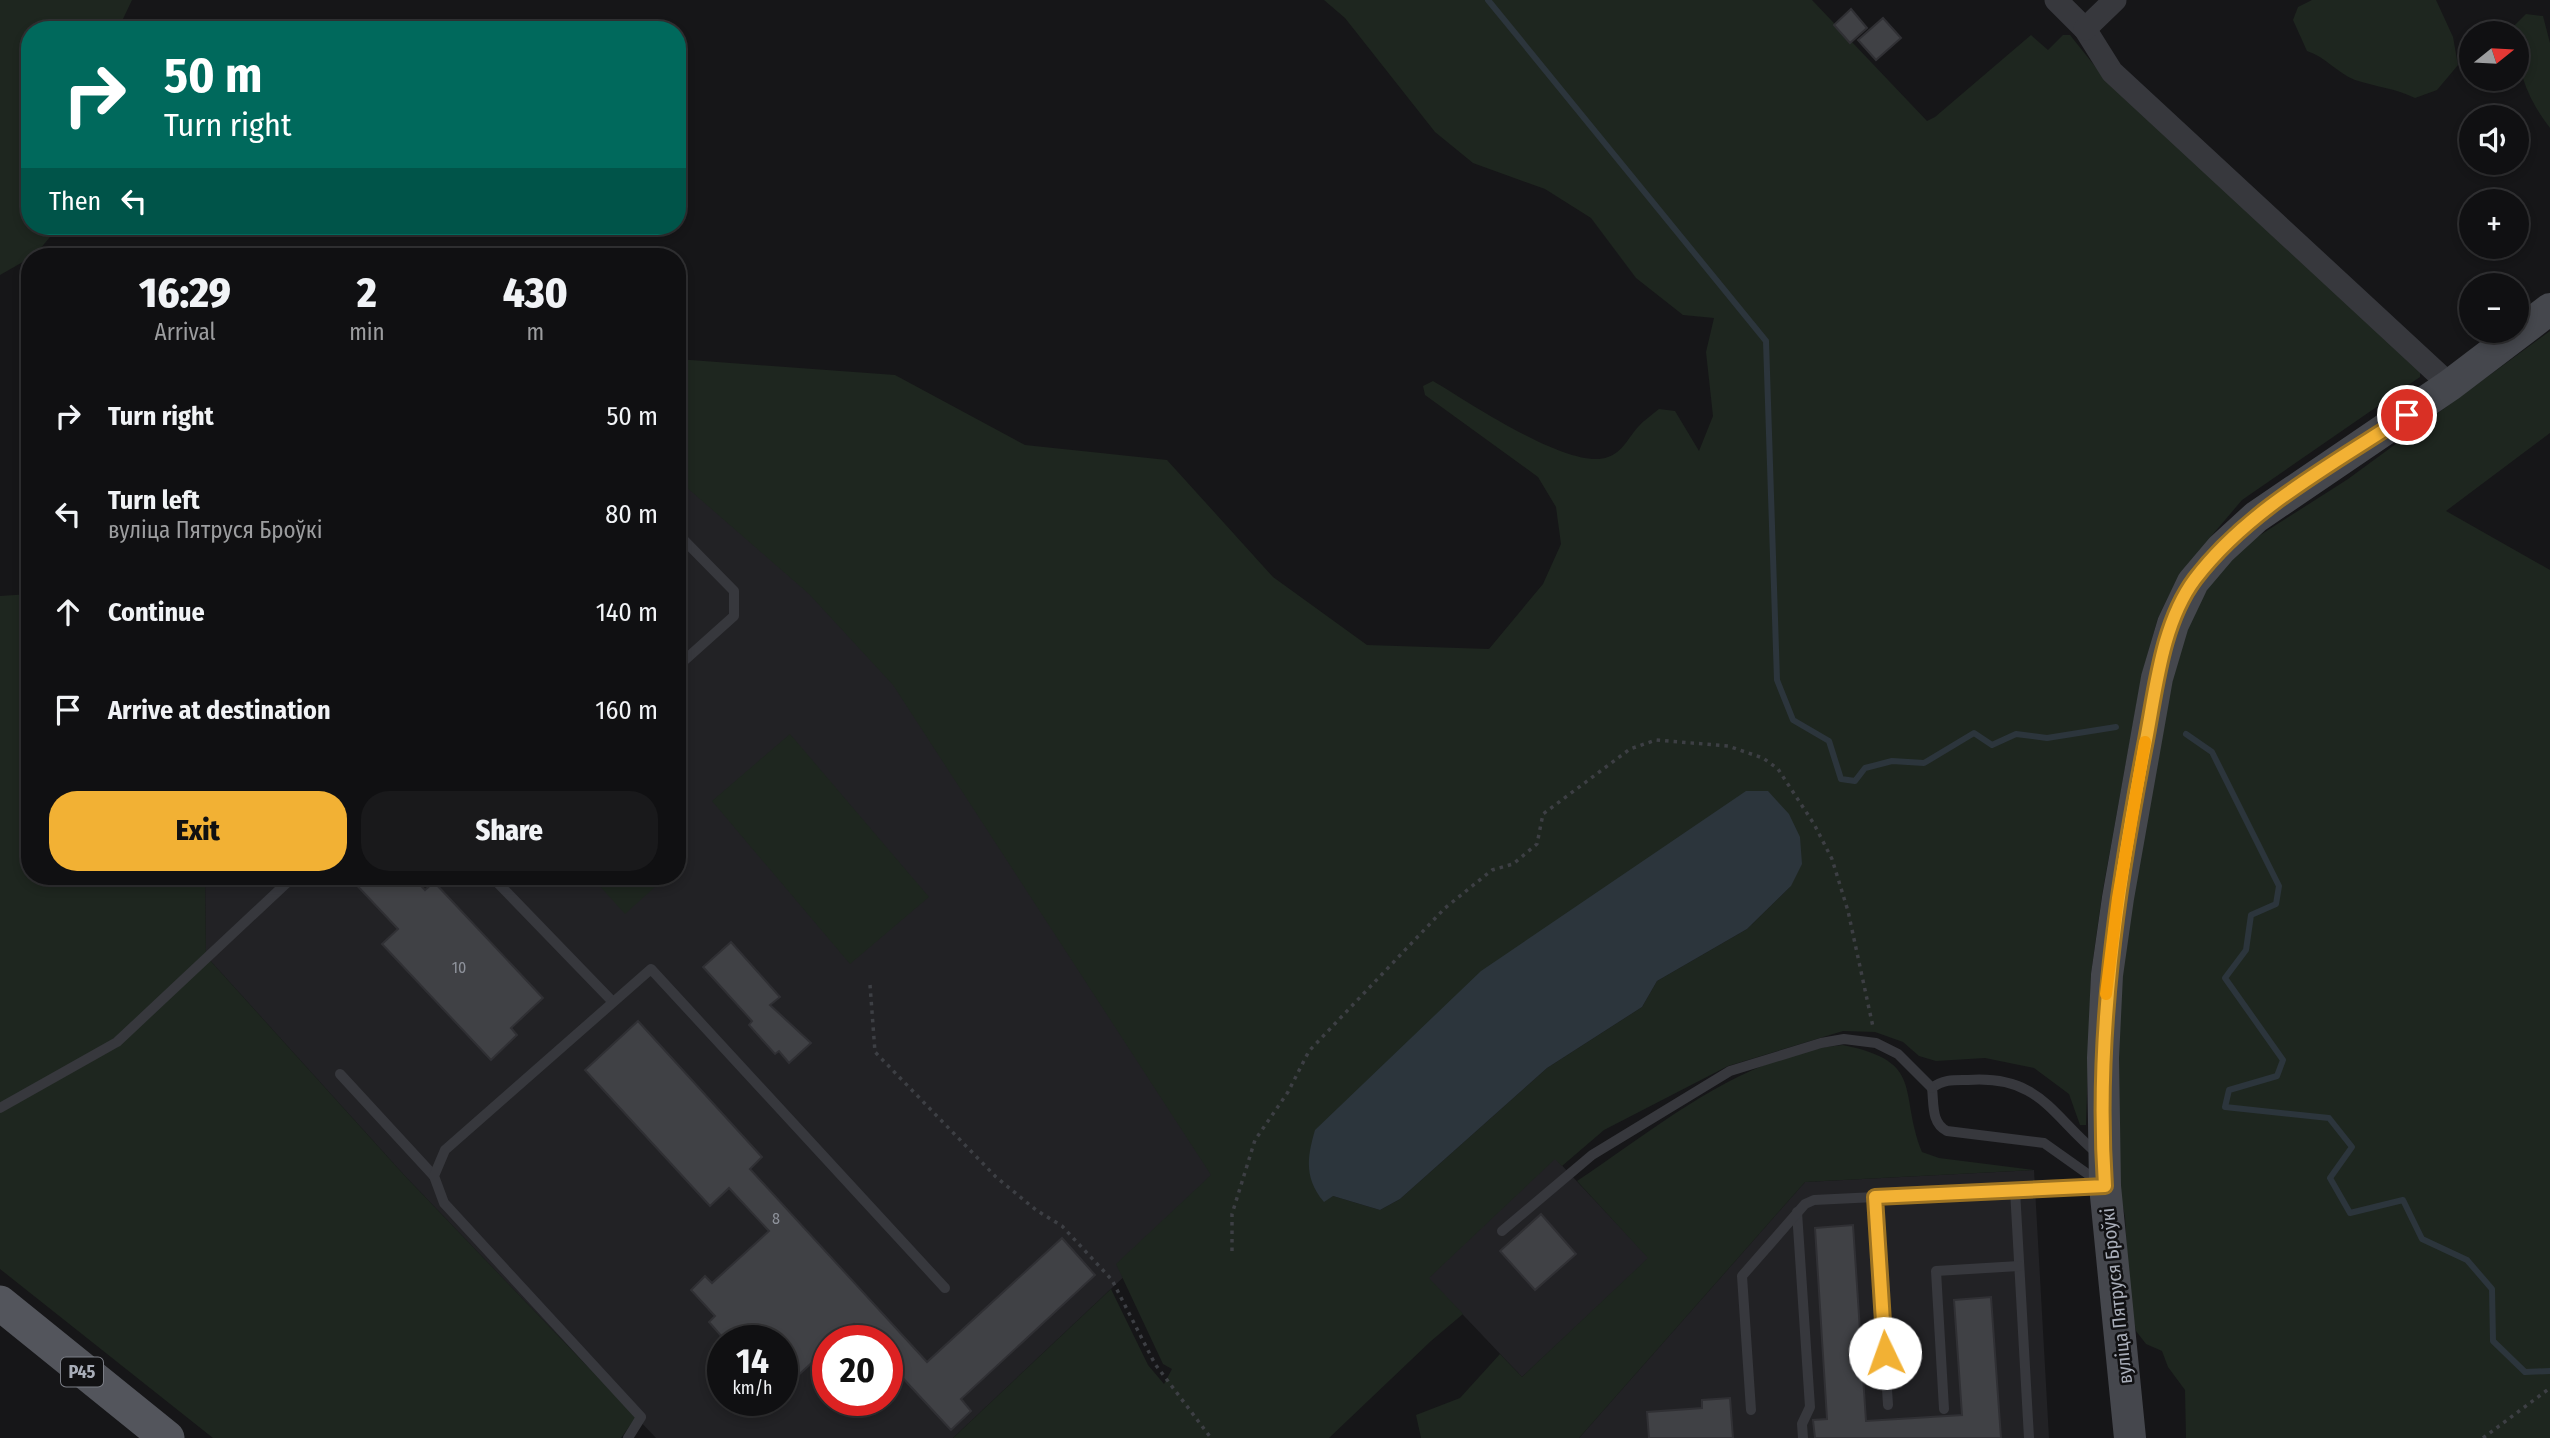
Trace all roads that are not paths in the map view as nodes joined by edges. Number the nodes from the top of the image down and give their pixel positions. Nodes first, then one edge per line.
1 (2056, 0) edge
2 (2115, 0) edge
3 (2085, 29) junction
4 (2550, 309) edge
5 (2450, 385) junction
6 (686, 542) edge
7 (686, 659) edge
8 (284, 885) edge
9 (500, 885) edge
10 (612, 1001) junction
11 (340, 1074) dead end
12 (1932, 1088) junction
13 (0, 1108) edge
14 (2104, 1172) junction
15 (434, 1177) junction
16 (2015, 1190) junction
17 (1875, 1197) junction
18 (1797, 1212) junction
19 (1502, 1231) dead end
20 (2019, 1266) junction
21 (944, 1288) dead end
22 (0, 1303) edge
23 (1888, 1405) dead end
24 (1944, 1409) dead end
25 (1751, 1410) dead end
26 (167, 1438) edge
27 (628, 1438) edge
28 (1803, 1438) edge
29 (2029, 1438) edge
30 (2130, 1438) edge

1 - 3 street
2 - 3 street
3 - 5 street
4 - 5 main road, вуліца Пятруся Броўкі
5 - 14 main road, вуліца Пятруся Броўкі
6 - 7 lane
8 - 13 lane
9 - 10 lane
10 - 15 lane
10 - 21 lane
11 - 15 lane
12 - 14 lane
12 - 14 lane
12 - 19 lane
14 - 16 lane
14 - 30 main road, вуліца Пятруся Броўкі
15 - 27 lane
16 - 17 lane
16 - 20 lane
17 - 18 lane
17 - 23 lane
18 - 25 lane
18 - 28 lane
20 - 24 lane
20 - 29 lane
22 - 26 main road, Р45

